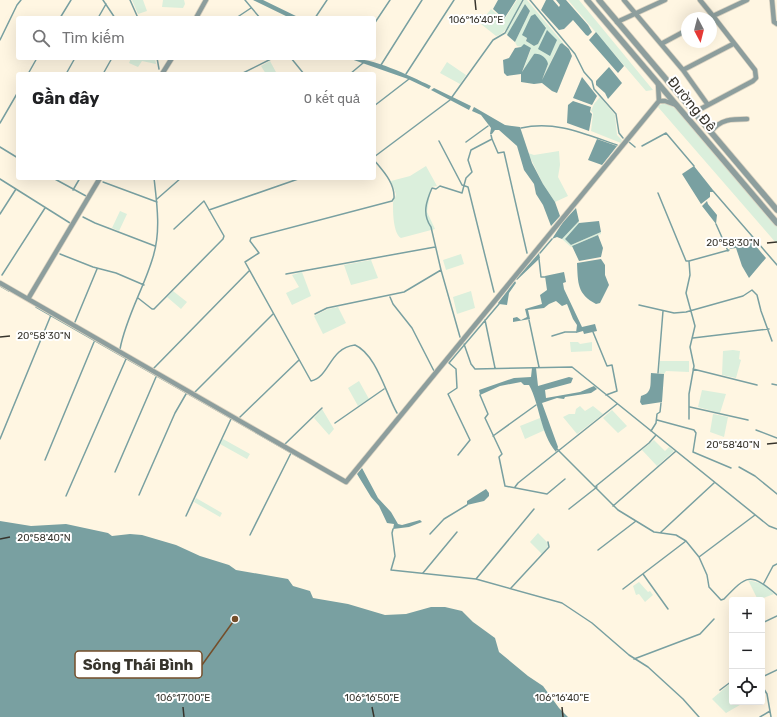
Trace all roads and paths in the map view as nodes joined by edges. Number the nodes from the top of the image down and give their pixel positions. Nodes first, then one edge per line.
1 (206, 0) edge
2 (588, 0) edge
3 (599, 0) edge
4 (624, 0) edge
5 (665, 0) edge
6 (700, 0) edge
7 (747, 0) edge
8 (772, 0) edge
9 (708, 12) edge
10 (636, 14) junction
11 (717, 14) edge
12 (197, 16) edge
13 (617, 22) junction
14 (717, 24) edge
15 (777, 24) edge
16 (681, 33) edge
17 (661, 44) junction
18 (733, 44) junction
19 (635, 56) junction
20 (171, 60) edge
21 (682, 70) junction
22 (163, 72) edge
23 (658, 81) junction
24 (659, 101) junction
25 (708, 105) junction
26 (678, 106) junction
27 (693, 113) junction
28 (747, 119) dead end
29 (711, 132) junction
30 (99, 180) edge
31 (777, 210) edge
32 (777, 223) edge
33 (0, 283) edge
34 (28, 299) junction

1 - 12 street
2 - 19 street, Đường Đê
3 - 13 street, Đường Đê
4 - 10 street
5 - 10 street
6 - 9 street
7 - 11 street
8 - 15 street
10 - 13 street
10 - 17 street
13 - 19 street
13 - 27 street, Đường Đê
14 - 18 street
16 - 17 street
17 - 21 street
18 - 21 street
18 - 25 street
19 - 23 street, Đường Đê
20 - 22 street
21 - 25 street
23 - 24 street
23 - 26 street, Đường Đê
24 - 26 street
24 - 34 street
25 - 27 street
26 - 32 street, Đường Đê
27 - 29 street, Đường Đê
28 - 29 street
29 - 31 street, Đường Đê
30 - 34 street
33 - 34 street

